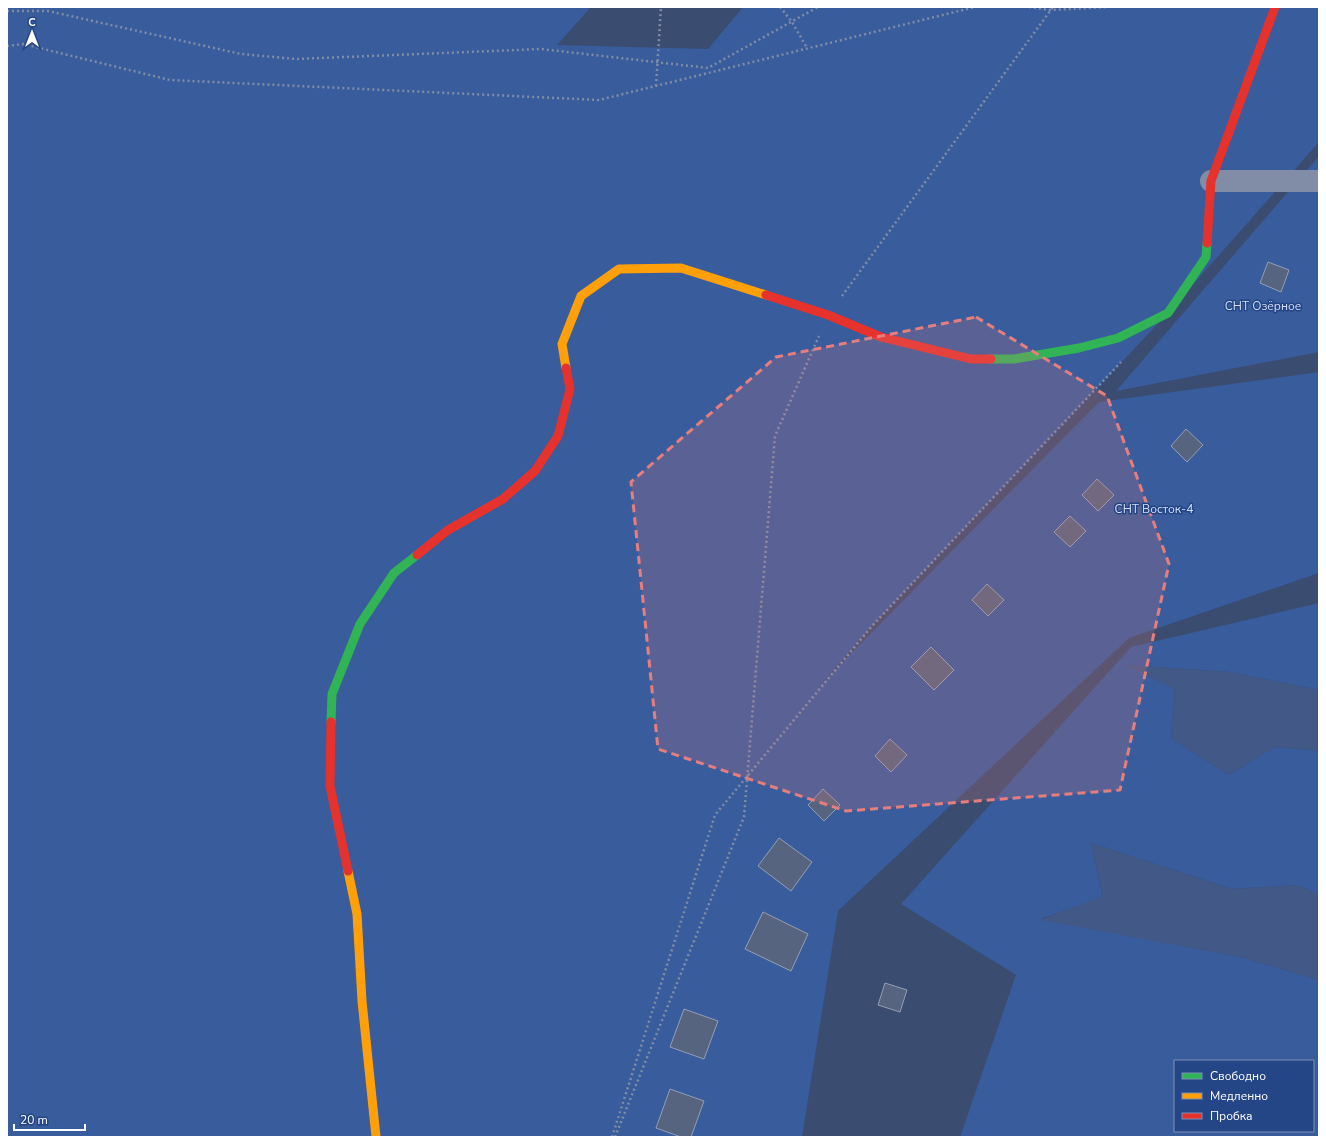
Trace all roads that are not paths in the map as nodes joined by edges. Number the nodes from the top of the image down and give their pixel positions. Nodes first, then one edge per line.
1 (1275, 7) edge
2 (1211, 180) junction
3 (1319, 180) edge
4 (376, 1137) edge

1 - 2 street
2 - 3 street
2 - 4 street

